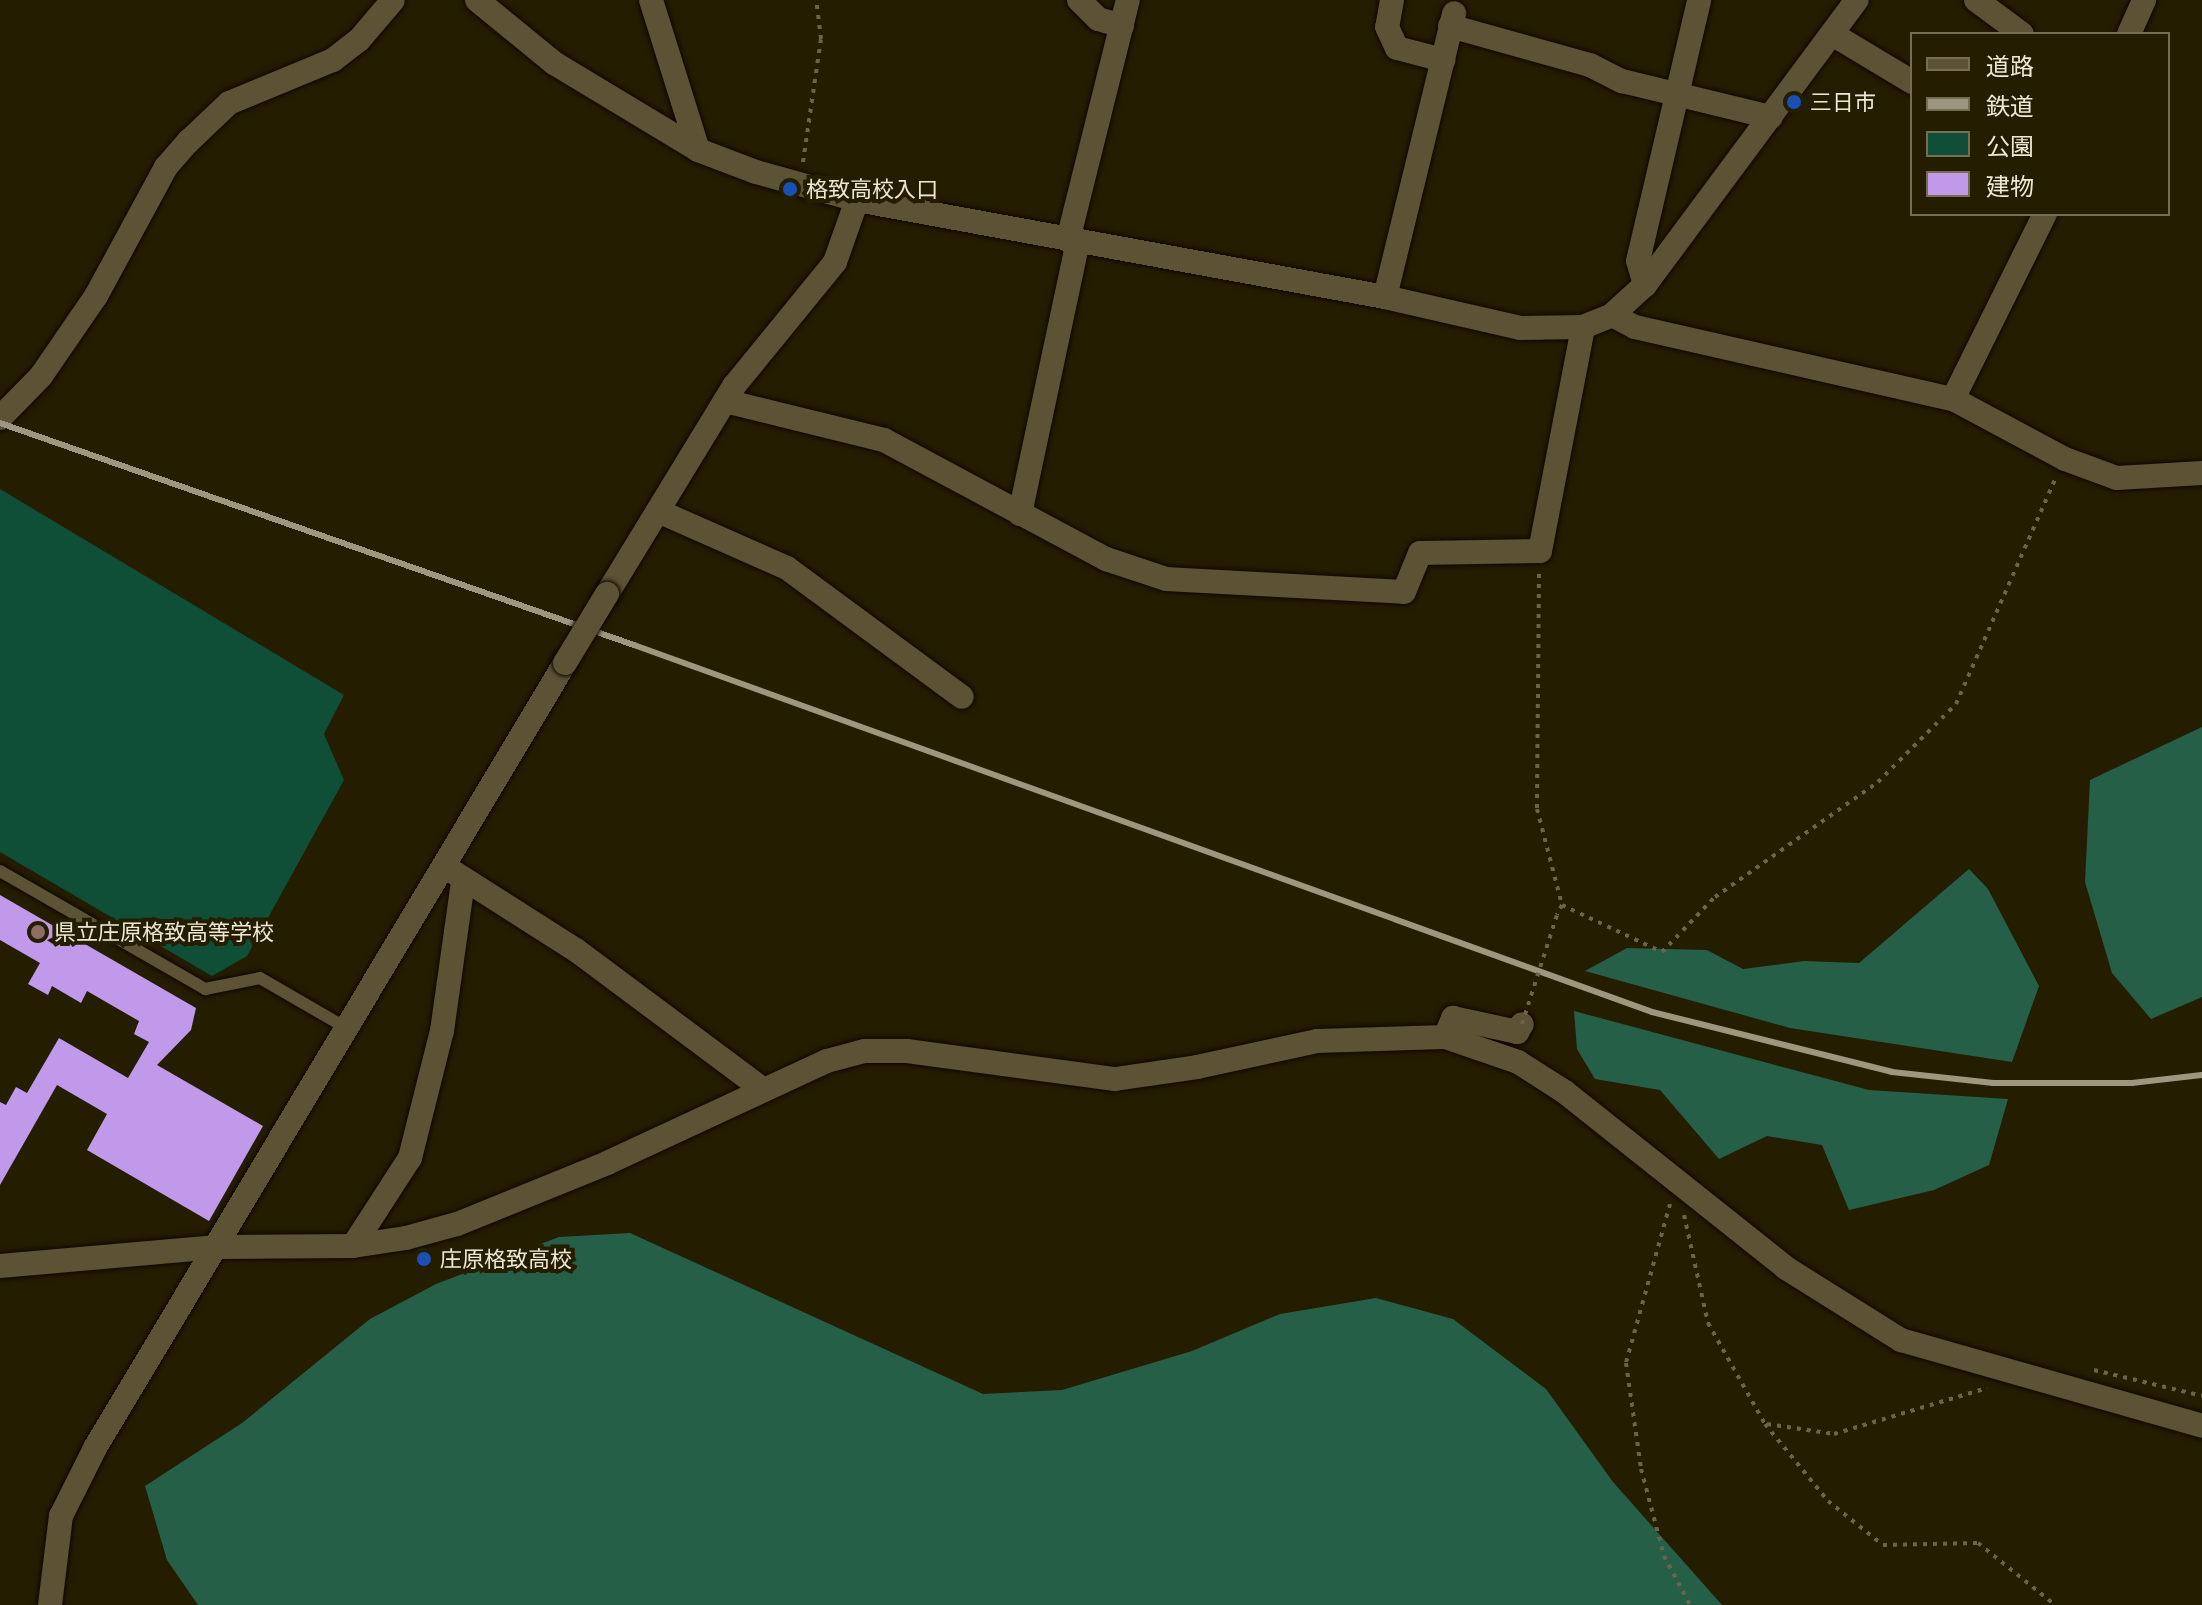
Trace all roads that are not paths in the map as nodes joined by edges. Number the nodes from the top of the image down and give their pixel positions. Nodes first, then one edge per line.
1 (393, 0) edge
2 (477, 0) edge
3 (651, 0) edge
4 (1079, 0) edge
5 (1128, 0) edge
6 (1392, 0) edge
7 (1699, 0) edge
8 (1857, 0) edge
9 (1976, 0) edge
10 (2144, 0) edge
11 (1122, 26) junction
12 (2019, 32) edge
13 (2130, 32) edge
14 (1832, 34) junction
15 (1443, 60) junction
16 (1910, 81) edge
17 (1679, 95) junction
18 (1771, 117) junction
19 (698, 150) junction
20 (857, 200) junction
21 (2044, 216) edge
22 (1073, 241) junction
23 (1645, 285) junction
24 (1385, 297) junction
25 (1612, 315) junction
26 (1583, 327) junction
27 (1953, 399) junction
28 (725, 401) junction
29 (0, 418) edge
30 (2202, 473) edge
31 (658, 511) junction
32 (1020, 514) junction
33 (962, 697) dead end
34 (0, 871) edge
35 (454, 874) junction
36 (1522, 1024) road end
37 (348, 1029) junction
38 (1445, 1037) junction
39 (764, 1090) junction
40 (353, 1246) junction
41 (217, 1247) junction
42 (0, 1266) edge
43 (2202, 1426) edge
44 (50, 1605) edge

1 - 29 street
2 - 19 street
3 - 19 street
4 - 11 street
5 - 11 street
6 - 15 street
7 - 17 street
8 - 14 street
9 - 12 street
10 - 13 street
11 - 22 street
14 - 16 street
14 - 18 street
15 - 17 street
15 - 24 street
17 - 18 street
17 - 23 street
18 - 23 street
19 - 20 street
20 - 22 street
20 - 28 street
21 - 27 street
22 - 24 street
22 - 32 street
23 - 25 street
24 - 26 street
25 - 26 street
25 - 27 street
26 - 32 street
27 - 30 street
28 - 31 street
28 - 32 street
31 - 33 street
31 - 35 street, bridge
34 - 37 lane
35 - 37 street
35 - 39 street
35 - 40 street
36 - 38 street
37 - 41 street
38 - 39 street
38 - 43 street
39 - 40 street
40 - 41 street
41 - 42 street
41 - 44 street

